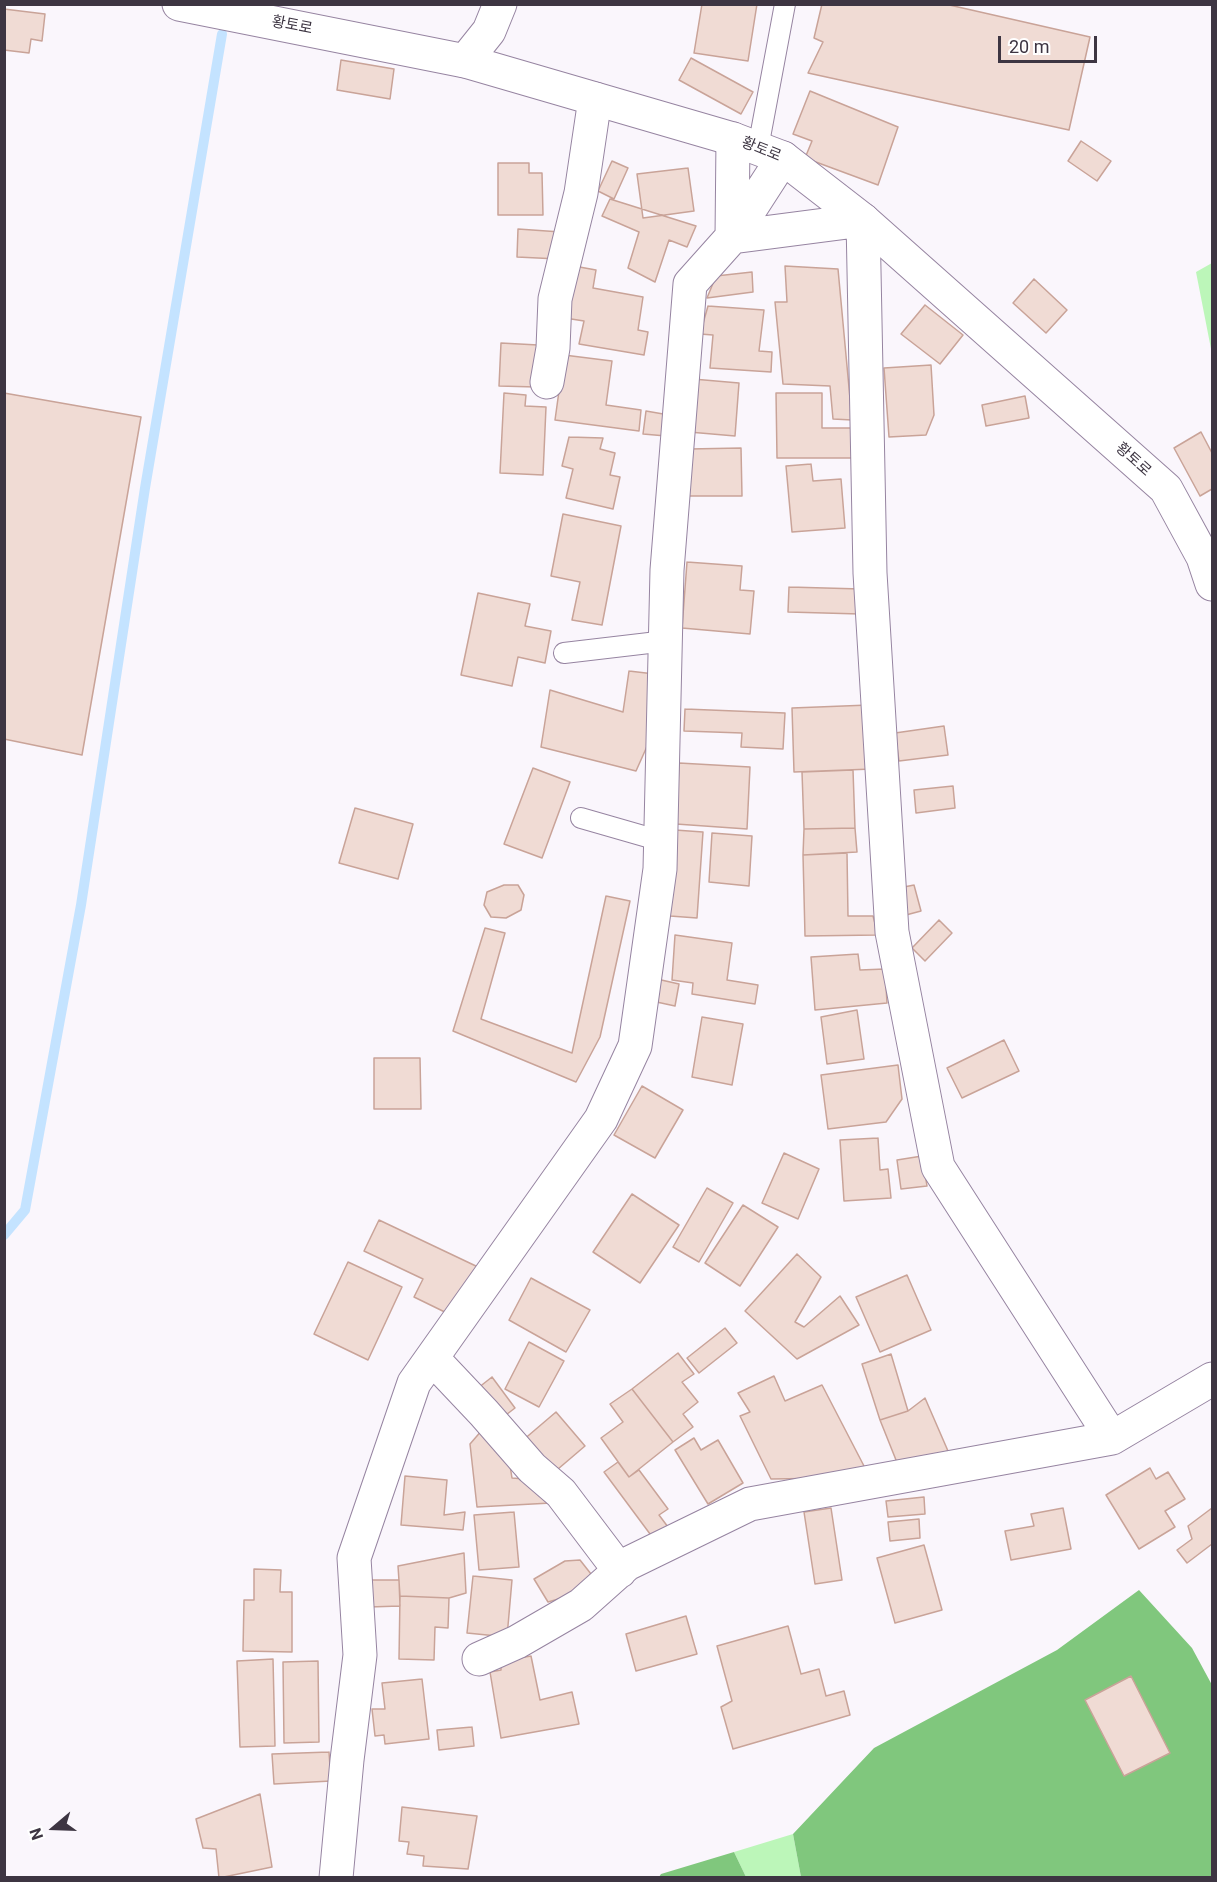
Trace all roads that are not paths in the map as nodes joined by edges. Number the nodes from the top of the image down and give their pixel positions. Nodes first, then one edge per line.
1 (179, 4) edge
2 (500, 4) edge
3 (785, 4) edge
4 (465, 61) junction
5 (594, 99) junction
6 (758, 149) junction
7 (863, 220) junction
8 (732, 237) junction
9 (547, 382) dead end
10 (1212, 585) edge
11 (666, 640) junction
12 (564, 653) dead end
13 (581, 818) dead end
14 (661, 841) junction
15 (432, 1358) junction
16 (1212, 1379) edge
17 (1112, 1438) junction
18 (620, 1570) junction
19 (479, 1659) dead end
20 (336, 1878) edge

1 - 4 street, 황토로
2 - 4 street
3 - 6 lane
4 - 5 street, 황토로
5 - 6 street, 황토로
5 - 9 street
6 - 7 street, 황토로
6 - 8 street
6 - 8 street
7 - 8 street
7 - 10 street, 황토로
7 - 17 street
8 - 11 street
11 - 12 lane
11 - 14 street
13 - 14 lane
14 - 15 street
15 - 18 street
15 - 20 street
16 - 17 street
17 - 18 street
18 - 19 street

